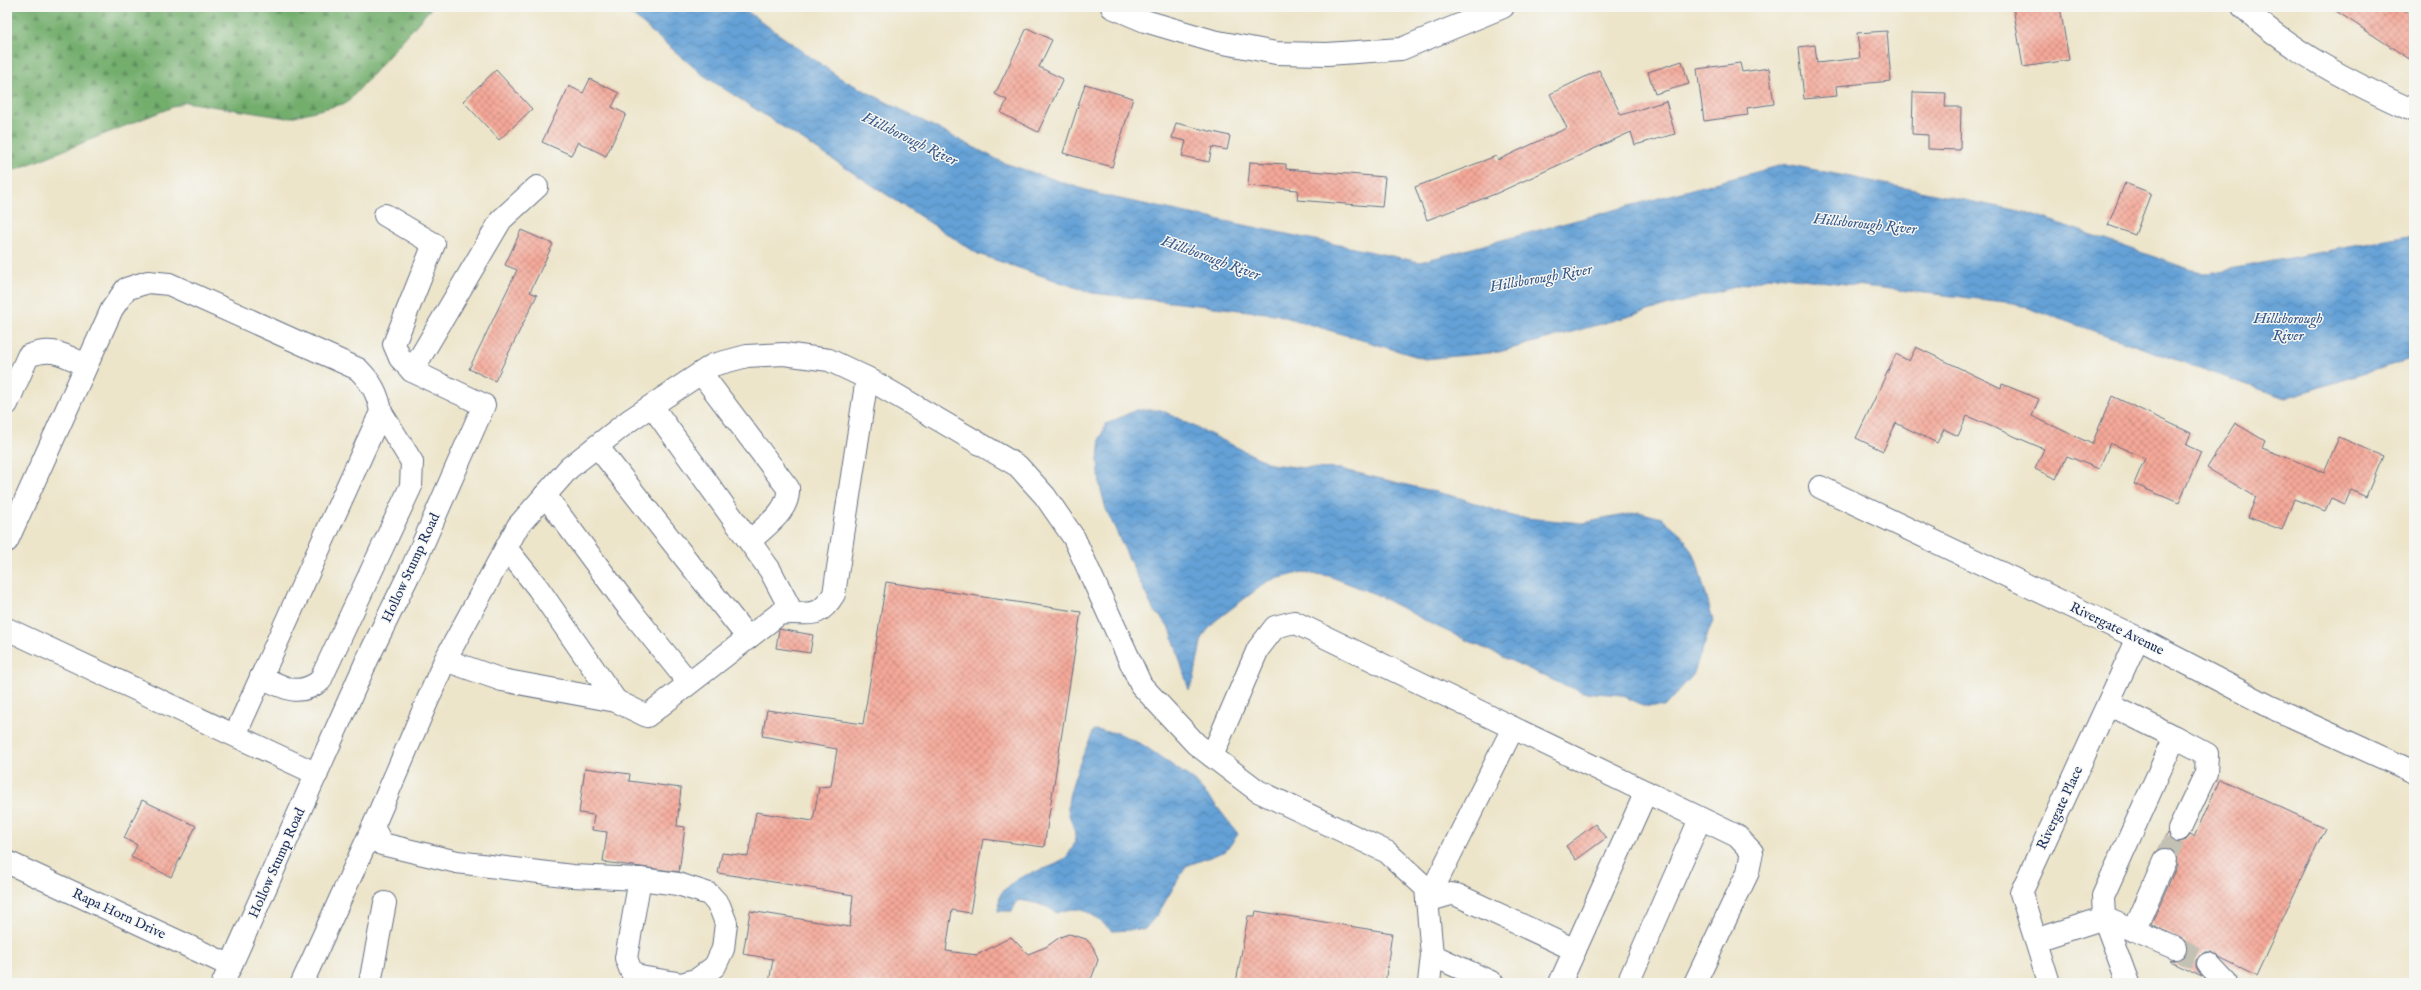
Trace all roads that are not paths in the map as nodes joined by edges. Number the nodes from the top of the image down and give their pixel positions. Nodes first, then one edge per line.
1 (1112, 7) edge
2 (1502, 7) edge
3 (2243, 7) edge
4 (2414, 111) edge
5 (537, 187) dead end
6 (385, 214) dead end
7 (86, 365) junction
8 (412, 371) junction
9 (701, 373) junction
10 (867, 378) junction
11 (7, 404) edge
12 (652, 406) junction
13 (381, 412) junction
14 (597, 446) junction
15 (1820, 487) dead end
16 (545, 495) junction
17 (7, 541) edge
18 (750, 541) junction
19 (506, 548) junction
20 (792, 612) junction
21 (7, 629) edge
22 (748, 638) junction
23 (2138, 638) junction
24 (445, 660) junction
25 (261, 677) junction
26 (690, 683) junction
27 (616, 701) junction
28 (2108, 704) junction
29 (1513, 728) junction
30 (235, 735) junction
31 (2175, 737) junction
32 (1212, 756) junction
33 (2414, 772) edge
34 (317, 774) junction
35 (1646, 792) junction
36 (1700, 819) junction
37 (373, 827) junction
38 (2179, 830) tunnel mouth
39 (2165, 860) tunnel mouth
40 (7, 862) edge
41 (640, 879) junction
42 (1428, 901) junction
43 (385, 904) dead end
44 (2104, 918) junction
45 (2134, 931) junction
46 (2036, 940) junction
47 (2175, 948) tunnel mouth
48 (1575, 950) junction
49 (1432, 954) junction
50 (2208, 964) tunnel mouth
51 (227, 975) edge
52 (302, 983) edge
53 (370, 983) edge
54 (677, 983) edge
55 (685, 983) edge
56 (1429, 983) edge
57 (1493, 983) edge
58 (1560, 983) edge
59 (1628, 983) edge
60 (1695, 983) edge
61 (2049, 983) edge
62 (2128, 983) edge
63 (2226, 983) edge

1 - 2 street
3 - 4 street
5 - 8 street
6 - 8 street, Hollow Stump Road
7 - 11 street
7 - 13 street
7 - 17 street
8 - 34 street, Hollow Stump Road
9 - 10 street
9 - 12 street
9 - 18 street
10 - 20 street
10 - 32 street
12 - 14 street
12 - 18 street
13 - 25 street
13 - 25 street
14 - 16 street
14 - 22 street
15 - 23 street, Rivergate Avenue
16 - 19 street
16 - 26 street
18 - 20 street
19 - 24 street
19 - 27 street
20 - 22 street
21 - 30 street
22 - 26 street
23 - 28 street, Rivergate Place
23 - 33 street, Rivergate Avenue
24 - 27 street
24 - 37 street
25 - 30 street
26 - 27 street
28 - 31 street
28 - 46 street, Rivergate Place
29 - 32 street
29 - 35 street
29 - 42 street
30 - 34 street
31 - 38 street
31 - 44 street
32 - 42 street
34 - 51 street, Hollow Stump Road
35 - 36 street
35 - 48 street
36 - 59 street
36 - 60 street
37 - 41 street
37 - 52 street
39 - 45 street
40 - 51 street, Rapa Horn Drive
41 - 54 street
41 - 55 street
42 - 48 street
42 - 49 street
43 - 53 street
44 - 45 street
44 - 46 street
44 - 62 street
45 - 47 street
46 - 61 street, Rivergate Place
48 - 58 street
49 - 56 street
49 - 57 street
50 - 63 street

